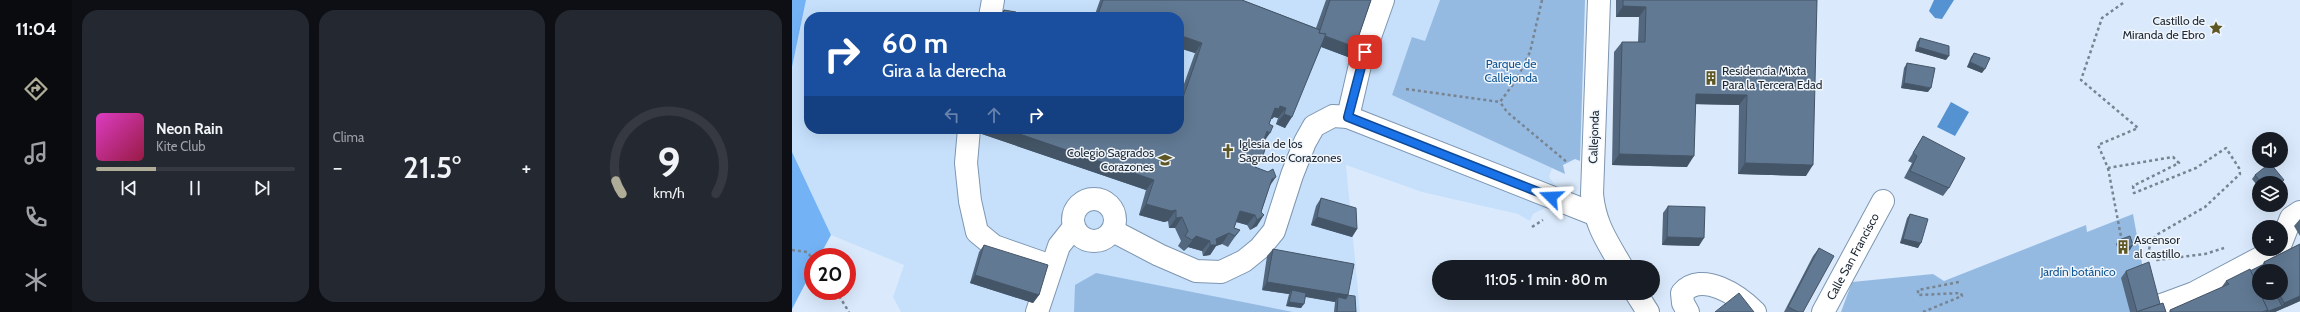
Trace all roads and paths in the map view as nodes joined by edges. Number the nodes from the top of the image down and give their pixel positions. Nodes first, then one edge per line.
1 (994, 0) edge
2 (1383, 0) edge
3 (1542, 0) edge
4 (1599, 0) edge
5 (2123, 3) dead end
6 (991, 12) edge
7 (1406, 89) dead end
8 (1500, 102) junction
9 (1348, 117) junction
10 (969, 134) edge
11 (1575, 166) dead end
12 (2108, 168) junction
13 (1883, 201) dead end
14 (2300, 212) edge
15 (1594, 214) junction
16 (1544, 220) dead end
17 (1074, 227) junction
18 (1532, 227) dead end
19 (2288, 227) edge
20 (1113, 231) junction
21 (2122, 242) edge
22 (2232, 244) dead end
23 (792, 250) edge
24 (804, 252) edge
25 (2264, 256) edge
26 (1618, 260) edge
27 (1051, 266) junction
28 (1959, 282) dead end
29 (841, 300) edge
30 (2156, 307) edge
31 (848, 312) edge
32 (1037, 312) edge
33 (1688, 312) edge
34 (1755, 312) edge
35 (1823, 312) edge
36 (1923, 312) edge

1 - 6 street
2 - 9 street
3 - 8 path
4 - 15 street, Callejonda
5 - 12 path
7 - 8 path
8 - 11 path
9 - 15 street
9 - 20 street
10 - 27 street
12 - 21 path
12 - 22 path
13 - 35 street, Calle San Francisco
14 - 19 street
15 - 26 street, Callejonda
16 - 18 path
17 - 20 street
17 - 20 street
17 - 27 street
23 - 24 path
25 - 30 street
27 - 32 street
28 - 36 path
29 - 31 path
33 - 34 street

